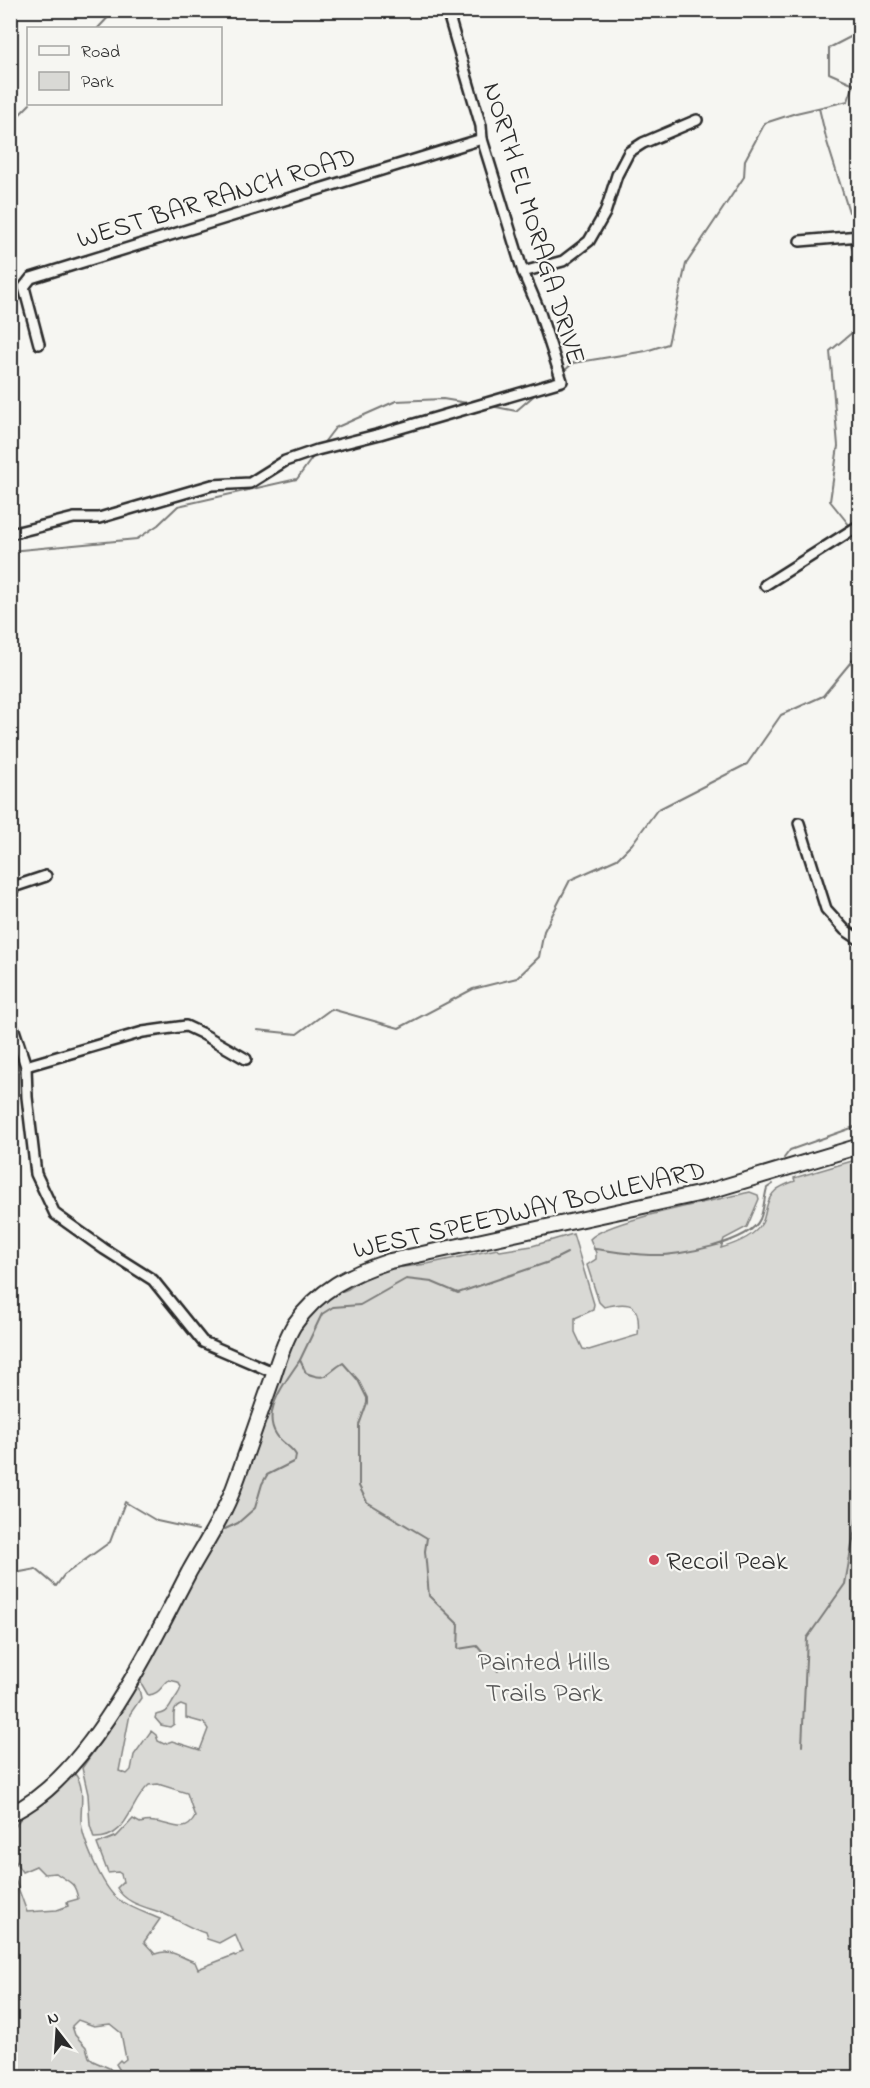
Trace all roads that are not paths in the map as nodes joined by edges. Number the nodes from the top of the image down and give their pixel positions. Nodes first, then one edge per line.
1 (447, 10) edge
2 (697, 120) dead end
3 (482, 139) junction
4 (860, 236) edge
5 (800, 241) dead end
6 (524, 272) junction
7 (39, 344) dead end
8 (860, 525) edge
9 (10, 534) edge
10 (765, 585) dead end
11 (799, 823) dead end
12 (45, 876) dead end
13 (10, 888) edge
14 (860, 940) edge
15 (10, 1026) edge
16 (246, 1059) dead end
17 (26, 1066) junction
18 (860, 1146) edge
19 (274, 1373) junction
20 (10, 1814) edge

1 - 3 street, NORTH EL MORAGA DRIVE
2 - 6 street
3 - 6 street, NORTH EL MORAGA DRIVE
3 - 7 street, WEST BAR RANCH ROAD
4 - 5 street
6 - 9 street, NORTH EL MORAGA DRIVE
8 - 10 street
11 - 14 street
12 - 13 street
15 - 17 street
16 - 17 street
17 - 19 street
18 - 19 main road, WEST SPEEDWAY BOULEVARD
19 - 20 main road, WEST SPEEDWAY BOULEVARD

